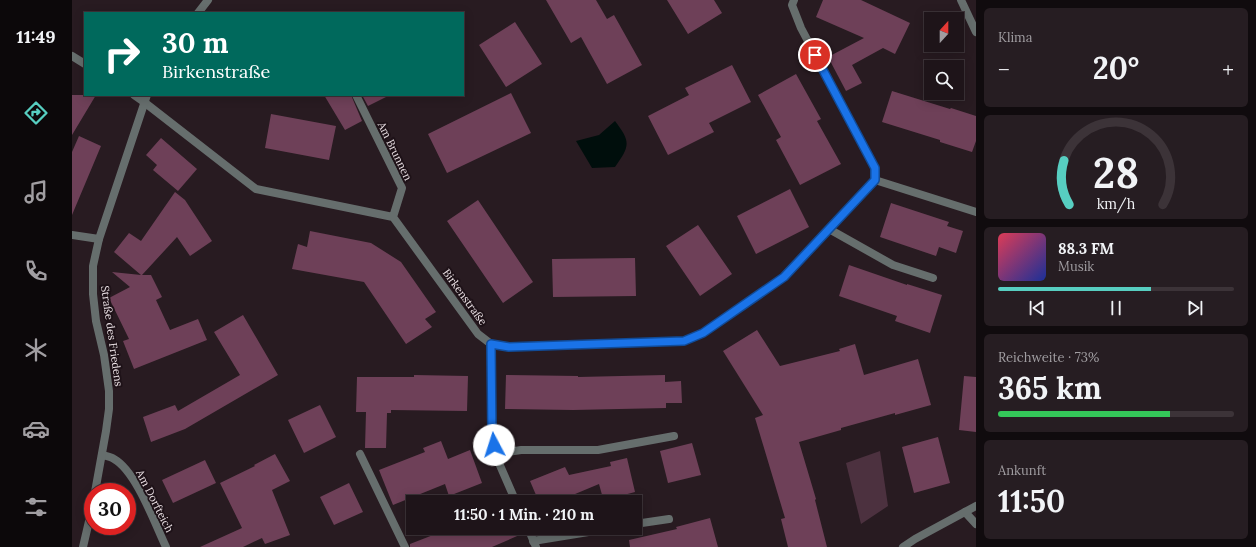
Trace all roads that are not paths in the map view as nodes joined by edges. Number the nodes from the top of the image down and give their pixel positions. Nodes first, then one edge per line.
1 (208, 0) edge
2 (794, 0) edge
3 (961, 0) edge
4 (199, 12) edge
5 (976, 32) edge
6 (72, 56) edge
7 (84, 63) edge
8 (356, 96) edge
9 (146, 98) edge
10 (875, 180) junction
11 (976, 212) edge
12 (393, 218) junction
13 (829, 229) junction
14 (72, 234) edge
15 (99, 239) junction
16 (932, 278) dead end
17 (491, 344) junction
18 (674, 436) dead end
19 (360, 454) dead end
20 (495, 454) junction
21 (102, 455) junction
22 (97, 483) edge
23 (513, 495) edge
24 (976, 506) edge
25 (965, 512) junction
26 (669, 519) dead end
27 (642, 523) edge
28 (976, 524) edge
29 (86, 535) edge
30 (579, 535) edge
31 (535, 544) edge
32 (83, 547) edge
33 (166, 547) edge
34 (405, 547) edge
35 (903, 547) edge

1 - 4 street
2 - 10 street
3 - 5 street
6 - 7 street
8 - 12 street, Am Brunnen
9 - 12 street
9 - 15 street, Straße des Friedens
10 - 11 street
10 - 13 street
12 - 17 street, Birkenstraße
13 - 16 street
13 - 17 street
14 - 15 street
15 - 21 street, Straße des Friedens
17 - 20 street
18 - 20 street
19 - 34 street
20 - 23 street
21 - 22 street, Straße des Friedens
21 - 33 street, Am Dorfteich
24 - 25 street
25 - 28 street
25 - 35 street
26 - 27 street
29 - 32 street
30 - 31 street

